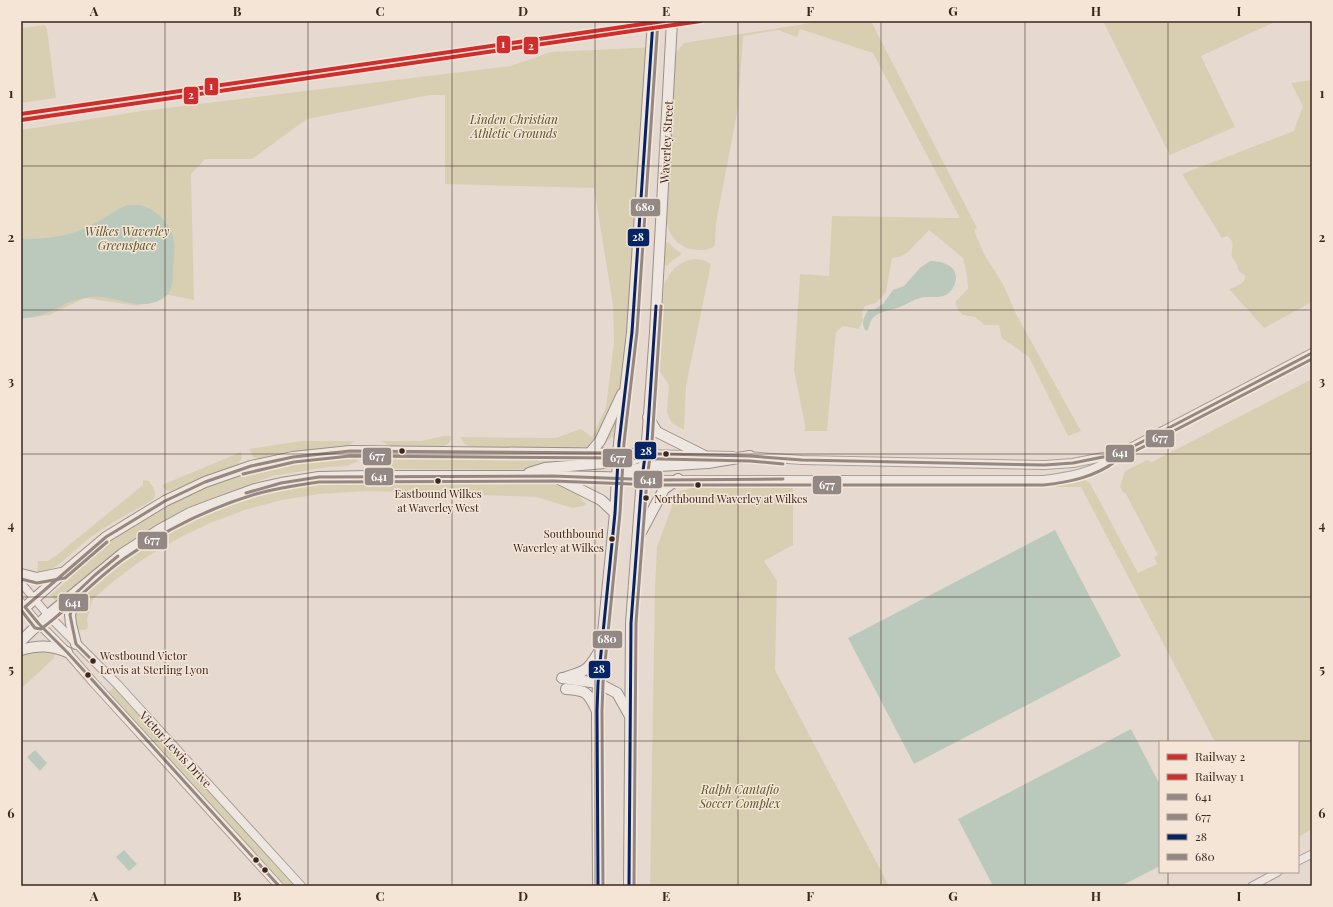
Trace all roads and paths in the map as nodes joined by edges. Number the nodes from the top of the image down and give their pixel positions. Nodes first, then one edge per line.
1 (653, 21) edge
2 (672, 21) edge
3 (1312, 353) edge
4 (627, 383) junction
5 (648, 417) junction
6 (590, 453) junction
7 (644, 454) junction
8 (703, 455) junction
9 (750, 456) junction
10 (1113, 457) junction
11 (618, 458) junction
12 (644, 467) junction
13 (523, 476) junction
14 (553, 476) junction
15 (616, 477) junction
16 (642, 478) junction
17 (678, 479) junction
18 (615, 513) junction
19 (638, 538) junction
20 (63, 573) junction
21 (21, 574) edge
22 (21, 583) edge
23 (76, 593) junction
24 (35, 599) junction
25 (22, 606) edge
26 (48, 615) junction
27 (39, 624) junction
28 (21, 641) edge
29 (76, 644) junction
30 (601, 648) junction
31 (21, 650) edge
32 (67, 652) junction
33 (598, 684) junction
34 (566, 689) dead end
35 (597, 710) junction
36 (631, 718) junction
37 (1311, 855) edge
38 (1299, 861) edge
39 (1276, 873) edge
40 (279, 886) edge
41 (300, 886) edge
42 (598, 886) edge
43 (629, 886) edge
44 (1252, 886) edge

1 - 4 main road, Waverley Street
2 - 5 main road, Waverley Street
3 - 10 street
4 - 6 main road
4 - 11 main road, Waverley Street
5 - 7 main road, Waverley Street
5 - 8 main road
6 - 11 main road
6 - 20 main road
7 - 8 street
7 - 11 main road
7 - 12 main road, Waverley Street
8 - 9 street
9 - 10 street
9 - 12 main road
10 - 17 street
11 - 13 main road
11 - 15 main road, Waverley Street
12 - 15 main road
12 - 16 main road, Waverley Street
13 - 14 main road
13 - 23 main road
14 - 15 main road
14 - 18 main road
15 - 16 main road
15 - 18 main road, Waverley Street
16 - 17 street
16 - 19 main road, Waverley Street
17 - 19 main road
18 - 30 main road, Waverley Street
19 - 36 main road, Waverley Street
20 - 21 main road
20 - 24 main road
22 - 24 street
23 - 26 main road
23 - 29 main road
24 - 25 main road
24 - 26 street
25 - 27 street
26 - 27 main road
26 - 29 street, Victor Lewis Drive
27 - 28 main road
27 - 32 street, Victor Lewis Drive
29 - 41 street, Victor Lewis Drive
30 - 33 main road, Waverley Street
30 - 33 main road
31 - 32 main road
32 - 40 street, Victor Lewis Drive
33 - 35 main road, Waverley Street
33 - 36 main road
34 - 35 main road
35 - 42 main road, Waverley Street
36 - 43 main road, Waverley Street
37 - 38 street
39 - 44 street

